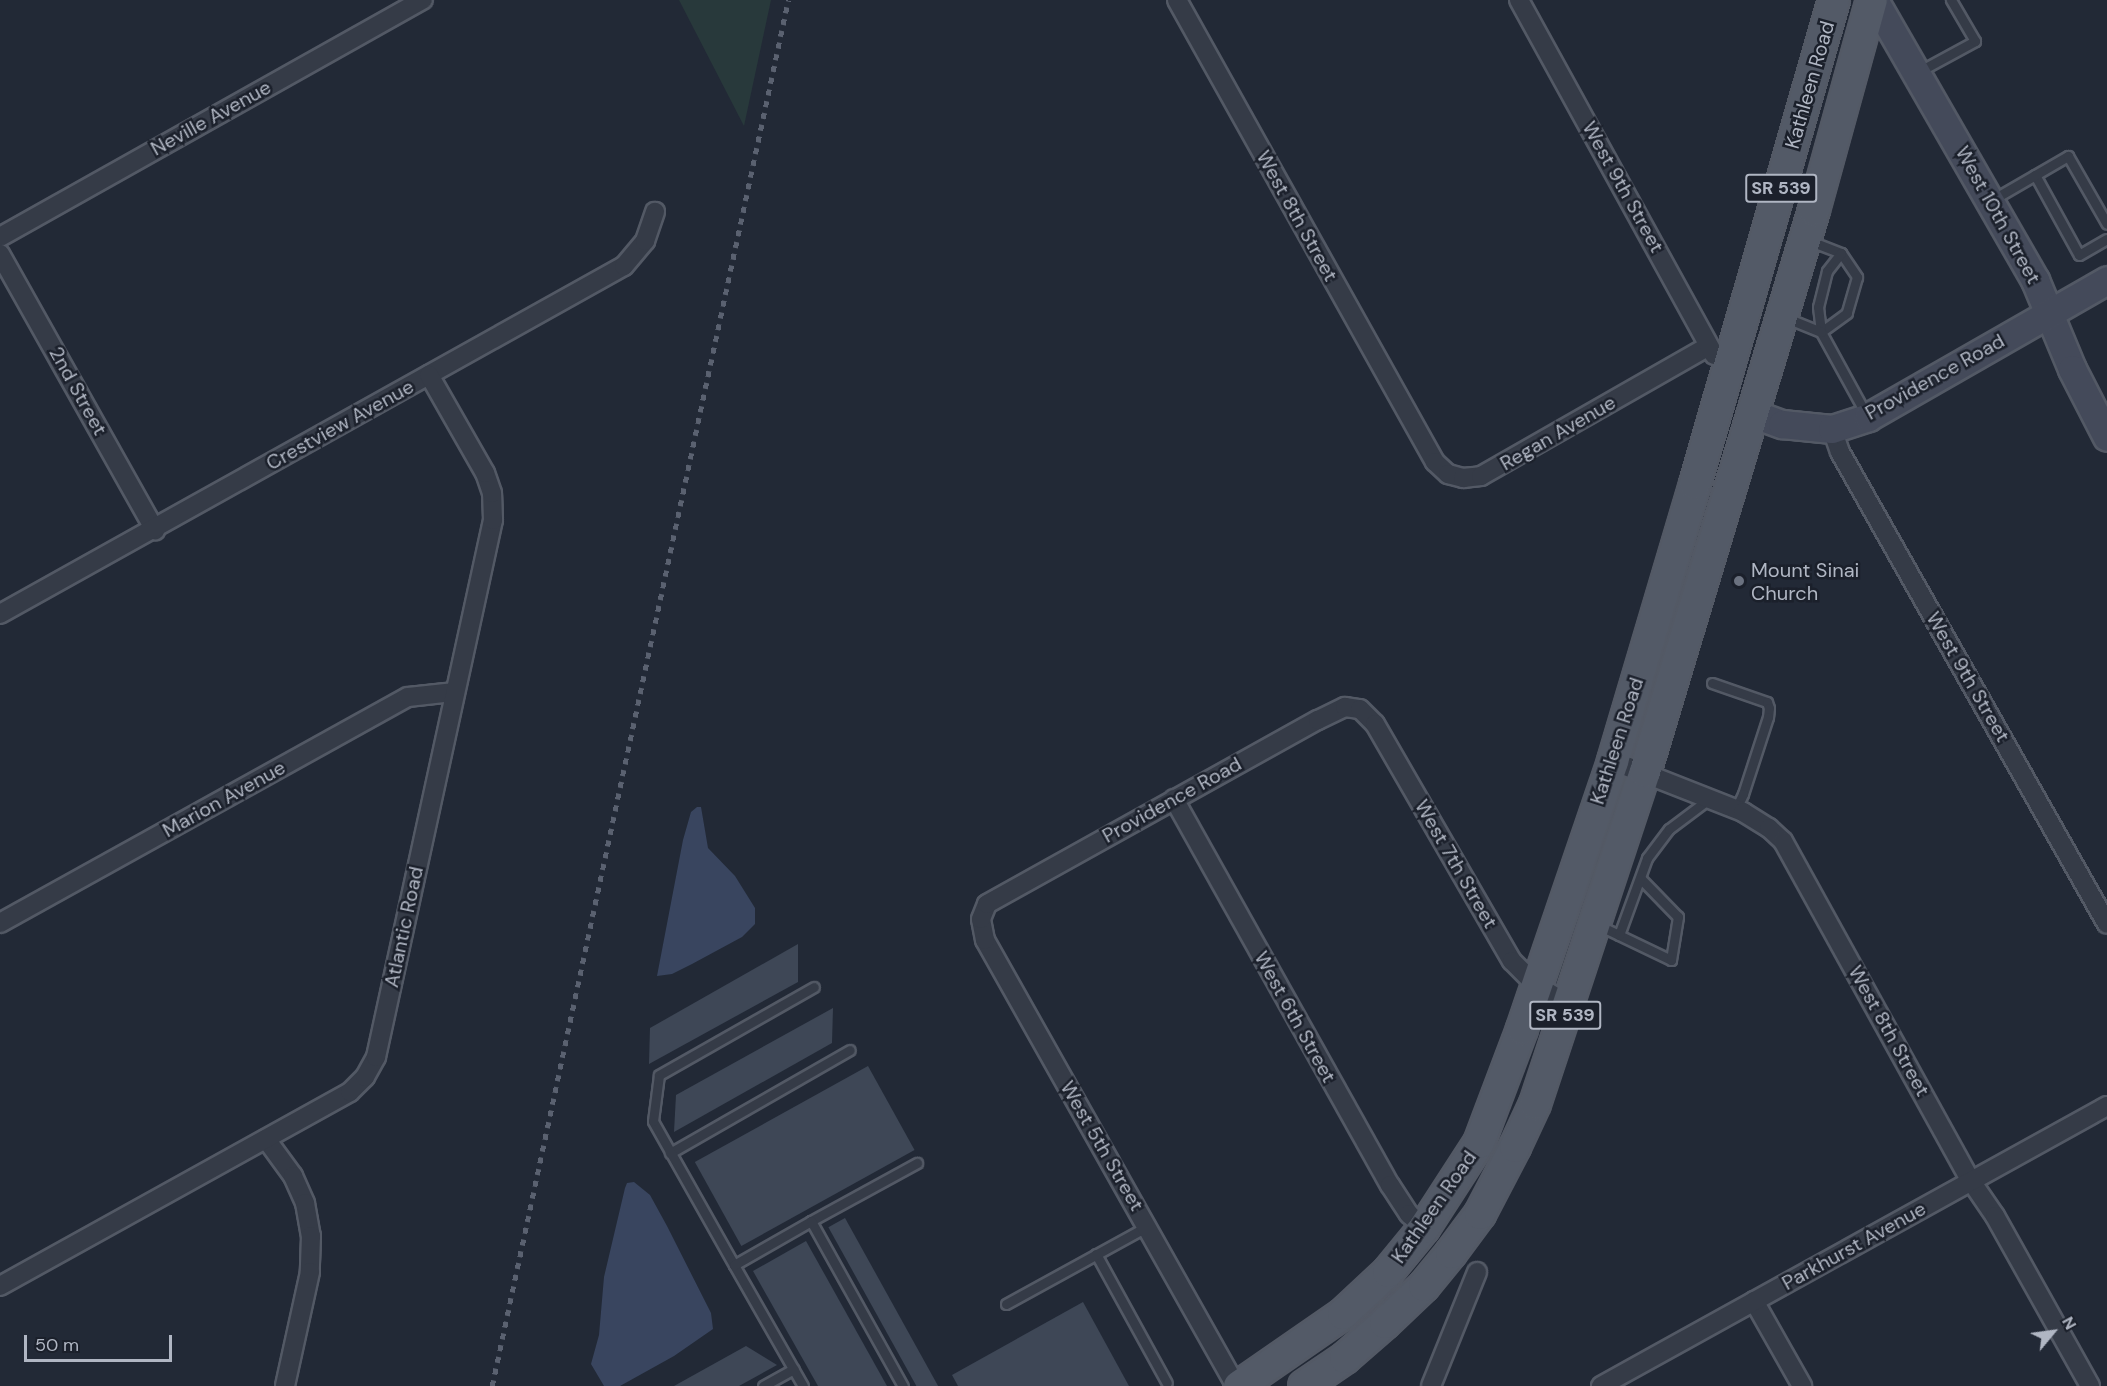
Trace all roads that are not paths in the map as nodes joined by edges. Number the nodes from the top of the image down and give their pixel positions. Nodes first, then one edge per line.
1 (423, 0) edge
2 (1177, 0) edge
3 (1519, 0) edge
4 (1834, 0) edge
5 (1873, 0) edge
6 (1951, 0) edge
7 (1918, 72) junction
8 (2034, 175) junction
9 (1990, 201) junction
10 (655, 212) dead end
11 (2107, 224) edge
12 (0, 237) edge
13 (1805, 239) junction
14 (2107, 239) edge
15 (1841, 253) junction
16 (0, 254) edge
17 (2107, 280) edge
18 (2049, 313) junction
19 (1781, 316) junction
20 (1821, 332) junction
21 (1709, 346) junction
22 (429, 375) junction
23 (1725, 375) junction
24 (1752, 413) junction
25 (1868, 417) junction
26 (1832, 429) junction
27 (1419, 433) joint
28 (2107, 437) edge
29 (155, 530) junction
30 (1705, 572) junction
31 (0, 614) edge
32 (1712, 683) dead end
33 (453, 692) junction
34 (1360, 709) joint
35 (1613, 761) junction
36 (1646, 772) junction
37 (1174, 799) junction
38 (1709, 799) junction
39 (1736, 809) junction
40 (1633, 852) junction
41 (1641, 879) junction
42 (987, 904) joint
43 (0, 922) edge
44 (2107, 924) edge
45 (1607, 930) junction
46 (1536, 985) junction
47 (814, 987) dead end
48 (1568, 1004) junction
49 (850, 1050) dead end
50 (2107, 1106) edge
51 (266, 1138) junction
52 (670, 1153) junction
53 (916, 1163) dead end
54 (1971, 1181) junction
55 (812, 1221) junction
56 (1148, 1226) junction
57 (1424, 1228) junction
58 (1096, 1254) junction
59 (734, 1265) junction
60 (1477, 1272) dead end
61 (0, 1286) edge
62 (1754, 1301) junction
63 (1006, 1304) dead end
64 (794, 1369) junction
65 (1167, 1383) dead end
66 (285, 1386) edge
67 (763, 1386) edge
68 (803, 1386) edge
69 (903, 1386) edge
70 (1237, 1386) edge
71 (1304, 1386) edge
72 (1431, 1386) edge
73 (1601, 1386) edge
74 (1802, 1386) edge
75 (2090, 1386) edge

1 - 12 street, Neville Avenue
2 - 27 street, West 8th Street
3 - 21 street, West 9th Street
4 - 23 main road, Kathleen Road / SR 539
5 - 7 street, West 10th Street
5 - 13 main road, Kathleen Road / SR 539
6 - 7 lane
7 - 9 street, West 10th Street
8 - 9 lane
8 - 11 lane
8 - 14 lane
9 - 18 street, West 10th Street
10 - 22 street, Crestview Avenue
13 - 15 lane
13 - 19 main road, Kathleen Road / SR 539
15 - 20 lane
15 - 20 lane
16 - 29 street, 2nd Street
17 - 18 street, Providence Road
18 - 25 street, Providence Road
18 - 28 street, West 10th Street
19 - 20 lane
19 - 24 main road, Kathleen Road / SR 539
20 - 25 lane
21 - 23 street, West 9th Street
21 - 27 street, Regan Avenue
22 - 29 street, Crestview Avenue
22 - 33 street, Atlantic Road
23 - 30 main road
23 - 35 main road, Kathleen Road / SR 539
24 - 26 street, Providence Road
24 - 30 main road, Kathleen Road / SR 539
25 - 26 street, Providence Road
26 - 44 street, West 9th Street
29 - 31 street, Crestview Avenue
30 - 36 main road, Kathleen Road / SR 539
32 - 39 lane
33 - 43 street, Marion Avenue
33 - 51 street, Atlantic Road
34 - 37 street, Providence Road
34 - 46 street, West 7th Street
35 - 36 street, West 8th Street
35 - 46 main road, Kathleen Road / SR 539
36 - 38 street, West 8th Street
36 - 40 main road, Kathleen Road / SR 539
37 - 42 street, Providence Road
37 - 57 street, West 6th Street
38 - 39 street, West 8th Street
38 - 40 lane
39 - 54 street, West 8th Street
40 - 41 lane
40 - 45 main road, Kathleen Road / SR 539
41 - 45 lane
41 - 45 lane
42 - 56 street, West 5th Street
45 - 48 main road, Kathleen Road / SR 539
46 - 48 street, West 7th Street
46 - 57 main road, Kathleen Road / SR 539
47 - 52 lane
48 - 71 main road, Kathleen Road / SR 539
49 - 52 lane
50 - 54 street, Parkhurst Avenue
51 - 61 street, Atlantic Road
51 - 66 street
52 - 59 lane
53 - 55 lane
54 - 62 street, Parkhurst Avenue
54 - 75 street, West 8th Street
55 - 59 lane
55 - 69 lane
56 - 58 lane
56 - 70 street, West 5th Street
57 - 70 main road, Kathleen Road / SR 539
58 - 63 lane
58 - 65 lane
59 - 64 lane
60 - 72 street
62 - 73 street, Parkhurst Avenue
62 - 74 street
64 - 67 lane
64 - 68 lane

